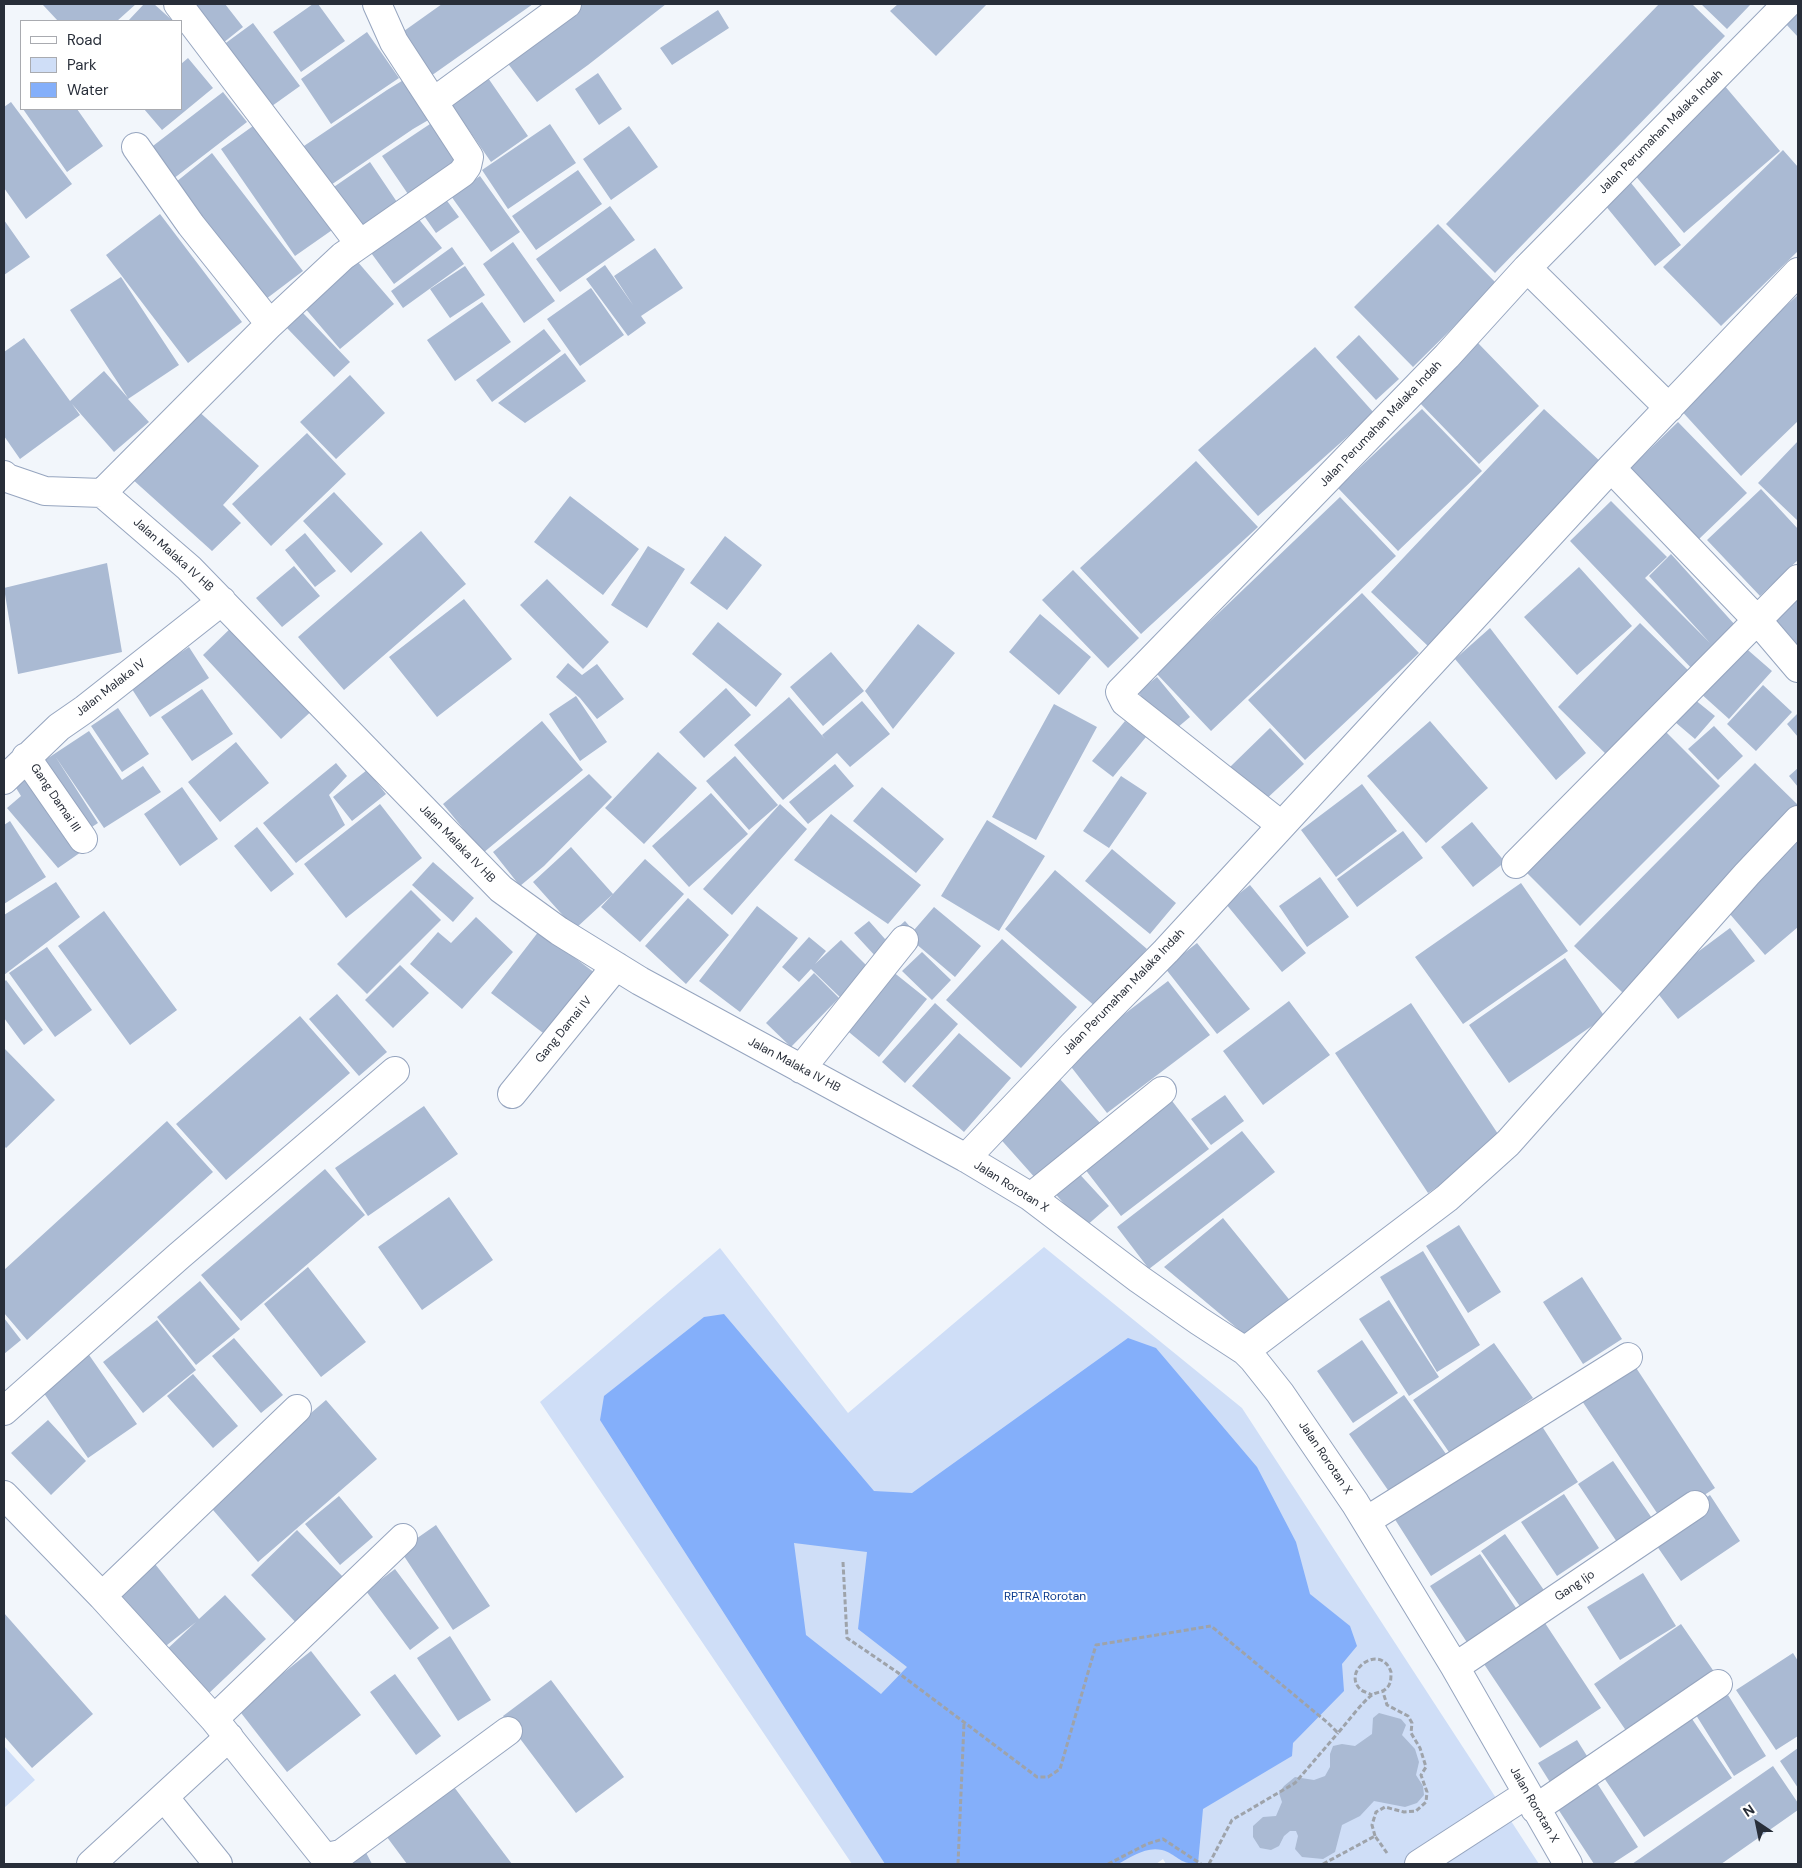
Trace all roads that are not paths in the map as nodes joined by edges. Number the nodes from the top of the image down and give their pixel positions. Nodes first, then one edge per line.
1 (178, 4) edge
2 (377, 4) edge
3 (567, 4) edge
4 (1787, 4) edge
5 (433, 102) junction
6 (136, 147) dead end
7 (360, 243) junction
8 (1527, 268) junction
9 (1798, 272) edge
10 (270, 324) junction
11 (1669, 408) junction
12 (1611, 468) junction
13 (4, 475) edge
14 (102, 492) junction
15 (1798, 579) edge
16 (222, 601) junction
17 (1758, 621) junction
18 (1798, 668) edge
19 (26, 757) junction
20 (4, 780) edge
21 (1798, 820) edge
22 (1272, 836) junction
23 (83, 839) dead end
24 (1516, 864) dead end
25 (904, 940) dead end
26 (616, 966) junction
27 (801, 1068) junction
28 (395, 1070) dead end
29 (1162, 1091) dead end
30 (512, 1094) dead end
31 (966, 1158) junction
32 (1031, 1197) junction
33 (1249, 1355) junction
34 (1628, 1357) dead end
35 (297, 1409) dead end
36 (4, 1411) edge
37 (4, 1495) edge
38 (1695, 1505) dead end
39 (1366, 1521) junction
40 (403, 1538) dead end
41 (102, 1596) junction
42 (1455, 1667) junction
43 (1718, 1684) dead end
44 (221, 1728) junction
45 (508, 1731) dead end
46 (164, 1797) junction
47 (1531, 1802) junction
48 (91, 1864) edge
49 (218, 1864) edge
50 (1420, 1864) edge
51 (1568, 1864) edge

1 - 7 street
2 - 5 street
3 - 5 street
4 - 8 street, Jalan Perumahan Malaka Indah
5 - 7 street
6 - 10 street
7 - 10 street
8 - 11 street
8 - 22 street, Jalan Perumahan Malaka Indah
9 - 11 street, Jalan Perumahan Malaka Indah
10 - 14 street
11 - 12 street, Jalan Perumahan Malaka Indah
12 - 17 street
12 - 22 street, Jalan Perumahan Malaka Indah
13 - 14 street
14 - 16 street, Jalan Malaka IV HB
15 - 17 street
16 - 19 street, Jalan Malaka IV
16 - 26 street, Jalan Malaka IV HB
17 - 18 street
17 - 24 street
19 - 20 street, Jalan Malaka IV
19 - 23 street, Gang Damai III
21 - 33 street
22 - 31 street, Jalan Perumahan Malaka Indah
25 - 27 street
26 - 27 street, Jalan Malaka IV HB
26 - 30 street, Gang Damai IV
27 - 31 street, Jalan Malaka IV HB
28 - 36 street
29 - 32 street
31 - 32 street, Jalan Rorotan X
32 - 33 street, Jalan Rorotan X
33 - 39 street, Jalan Rorotan X
34 - 39 street
35 - 41 street
37 - 41 street
38 - 42 street, Gang Ijo
39 - 42 street, Jalan Rorotan X
40 - 44 street
41 - 44 street
42 - 47 street, Jalan Rorotan X
43 - 47 street
44 - 45 street
44 - 46 street
46 - 48 street
46 - 49 street
47 - 50 street
47 - 51 street, Jalan Rorotan X

